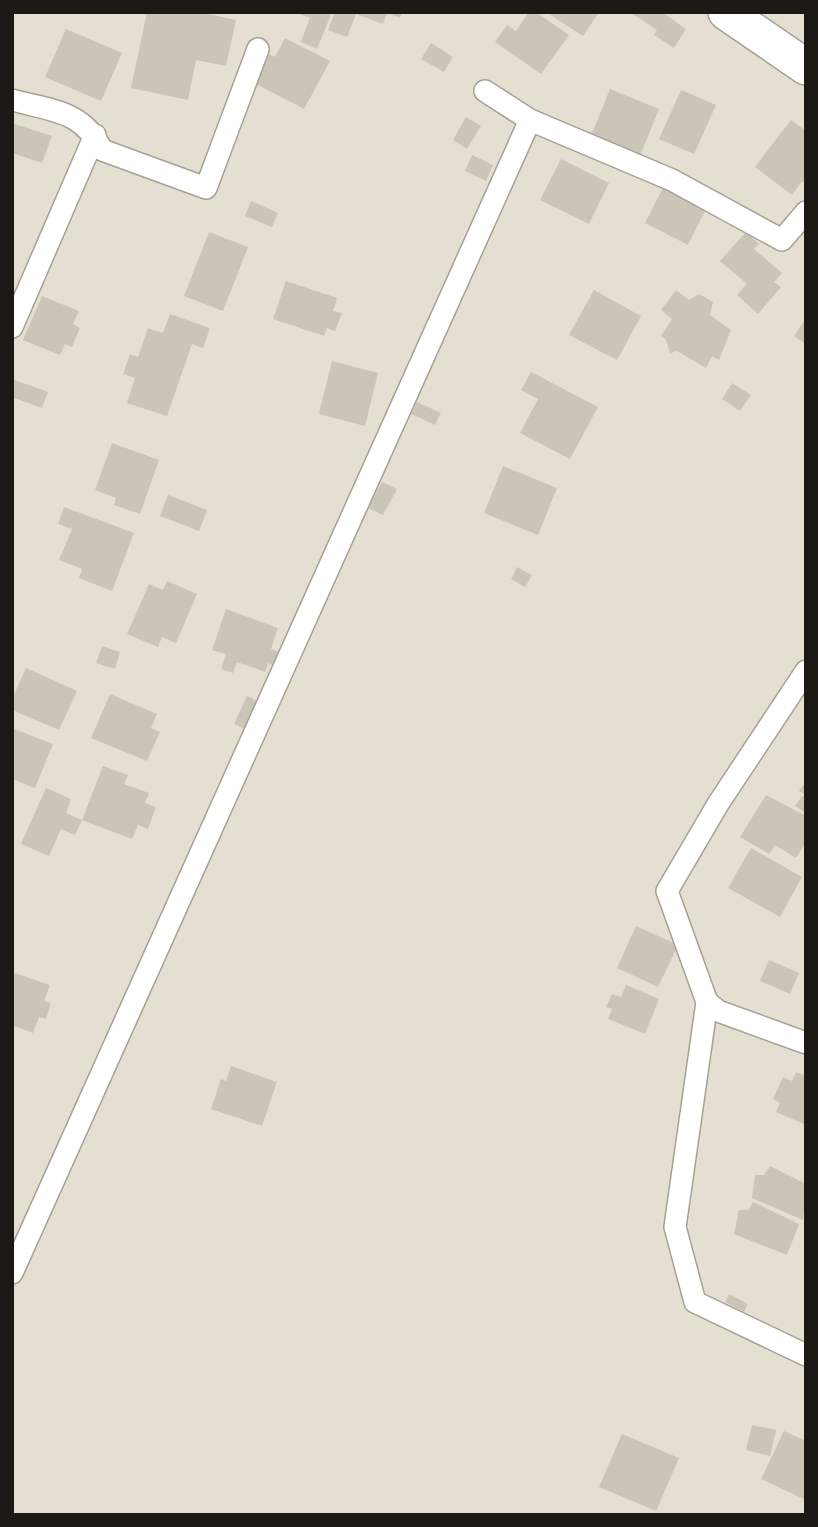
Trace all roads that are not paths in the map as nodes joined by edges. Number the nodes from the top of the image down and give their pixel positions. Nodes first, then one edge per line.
1 (726, 12) edge
2 (258, 49) dead end
3 (806, 67) edge
4 (485, 91) dead end
5 (12, 100) edge
6 (530, 120) junction
7 (94, 135) junction
8 (806, 212) edge
9 (12, 327) edge
10 (806, 671) edge
11 (707, 1002) junction
12 (806, 1043) edge
13 (12, 1273) edge
14 (806, 1355) edge

1 - 3 highway
2 - 7 street
4 - 6 street
5 - 7 street
6 - 8 street
6 - 13 street
7 - 9 street
10 - 11 street
11 - 12 street
11 - 14 street

